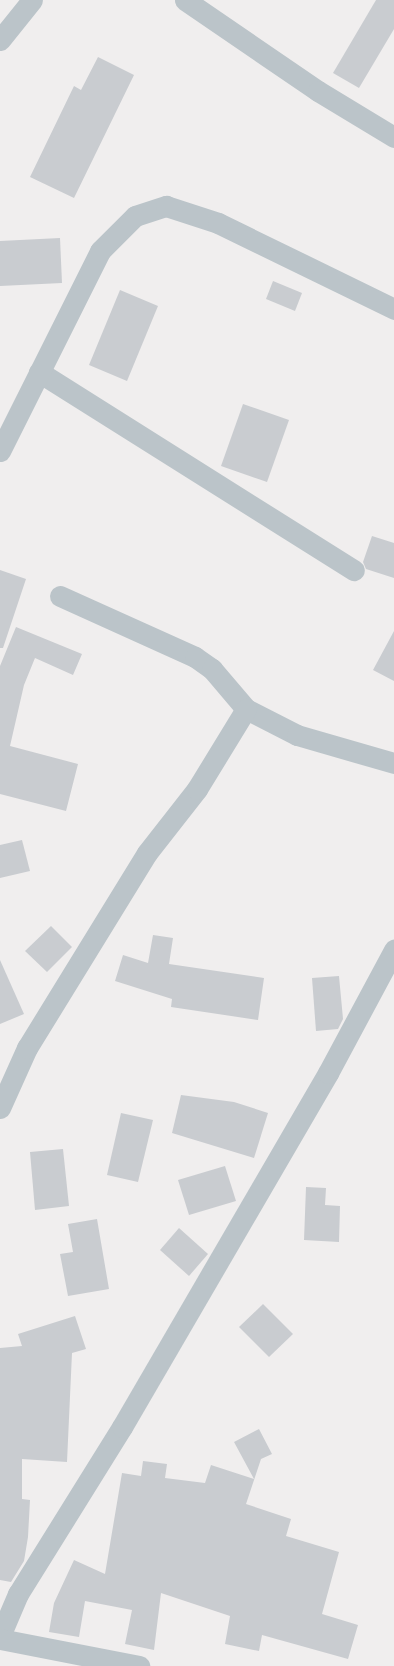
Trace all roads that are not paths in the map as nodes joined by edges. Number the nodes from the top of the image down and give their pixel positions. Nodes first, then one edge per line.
1 (32, 0) edge
2 (185, 0) edge
3 (0, 40) edge
4 (394, 137) edge
5 (394, 308) edge
6 (39, 372) junction
7 (0, 451) edge
8 (354, 570) dead end
9 (60, 596) dead end
10 (246, 709) junction
11 (394, 763) edge
12 (394, 950) edge
13 (0, 1108) edge
14 (0, 1638) edge
15 (138, 1666) edge

1 - 3 street
2 - 4 street
5 - 6 street
6 - 7 street
6 - 8 street
9 - 10 street
10 - 11 street
10 - 13 street
12 - 14 street
14 - 15 street

